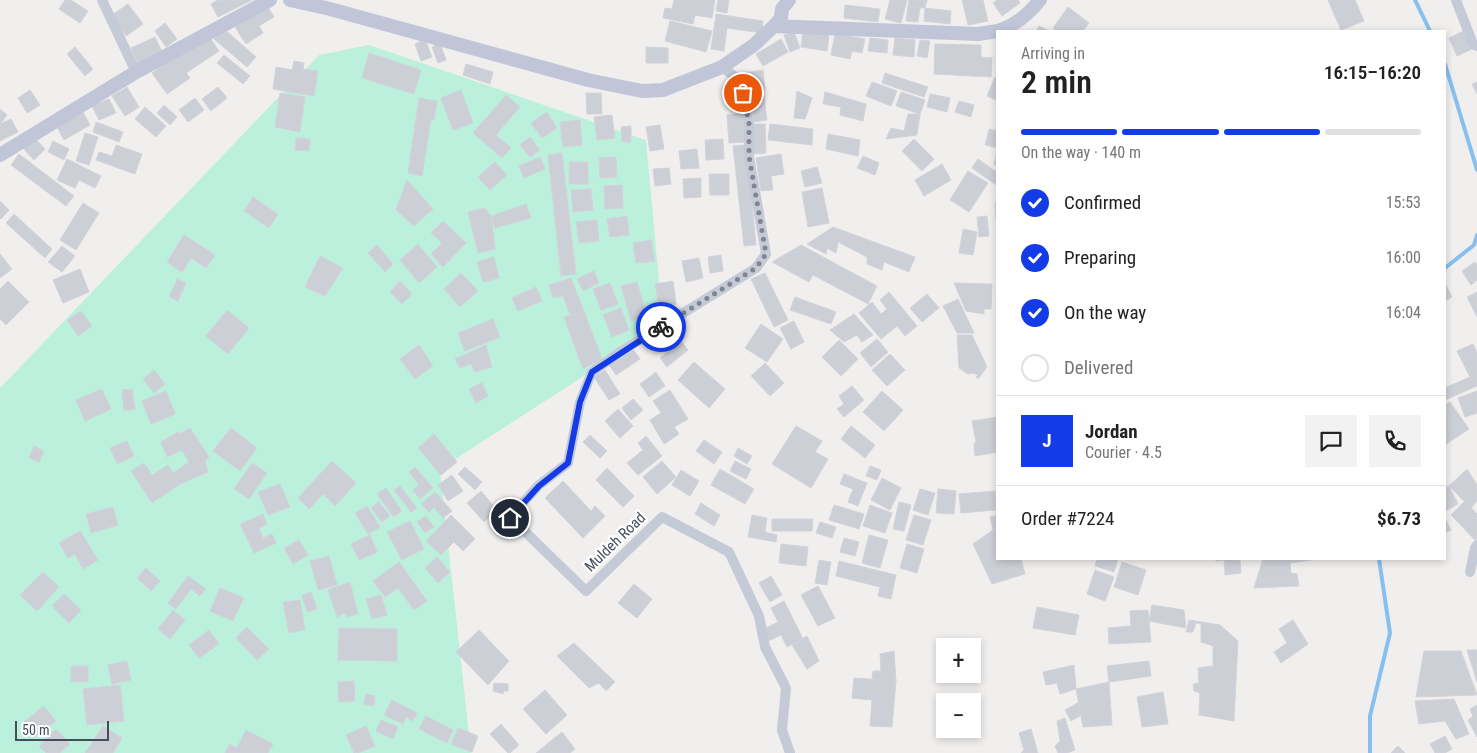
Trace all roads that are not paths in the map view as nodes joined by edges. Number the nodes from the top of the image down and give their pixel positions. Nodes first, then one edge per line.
1 (102, 0) edge
2 (270, 0) edge
3 (290, 0) edge
4 (789, 0) edge
5 (1040, 0) edge
6 (1456, 0) edge
7 (774, 26) junction
8 (1001, 30) edge
9 (996, 31) edge
10 (1477, 46) edge
11 (722, 67) junction
12 (136, 72) junction
13 (0, 155) edge
14 (1477, 546) edge
15 (1470, 572) dead end
16 (790, 753) edge

1 - 12 street
2 - 12 street
3 - 11 street
4 - 7 street
5 - 8 street
6 - 10 street
7 - 9 street
7 - 11 street
11 - 16 street, Muldeh Road
12 - 13 street
14 - 15 street

